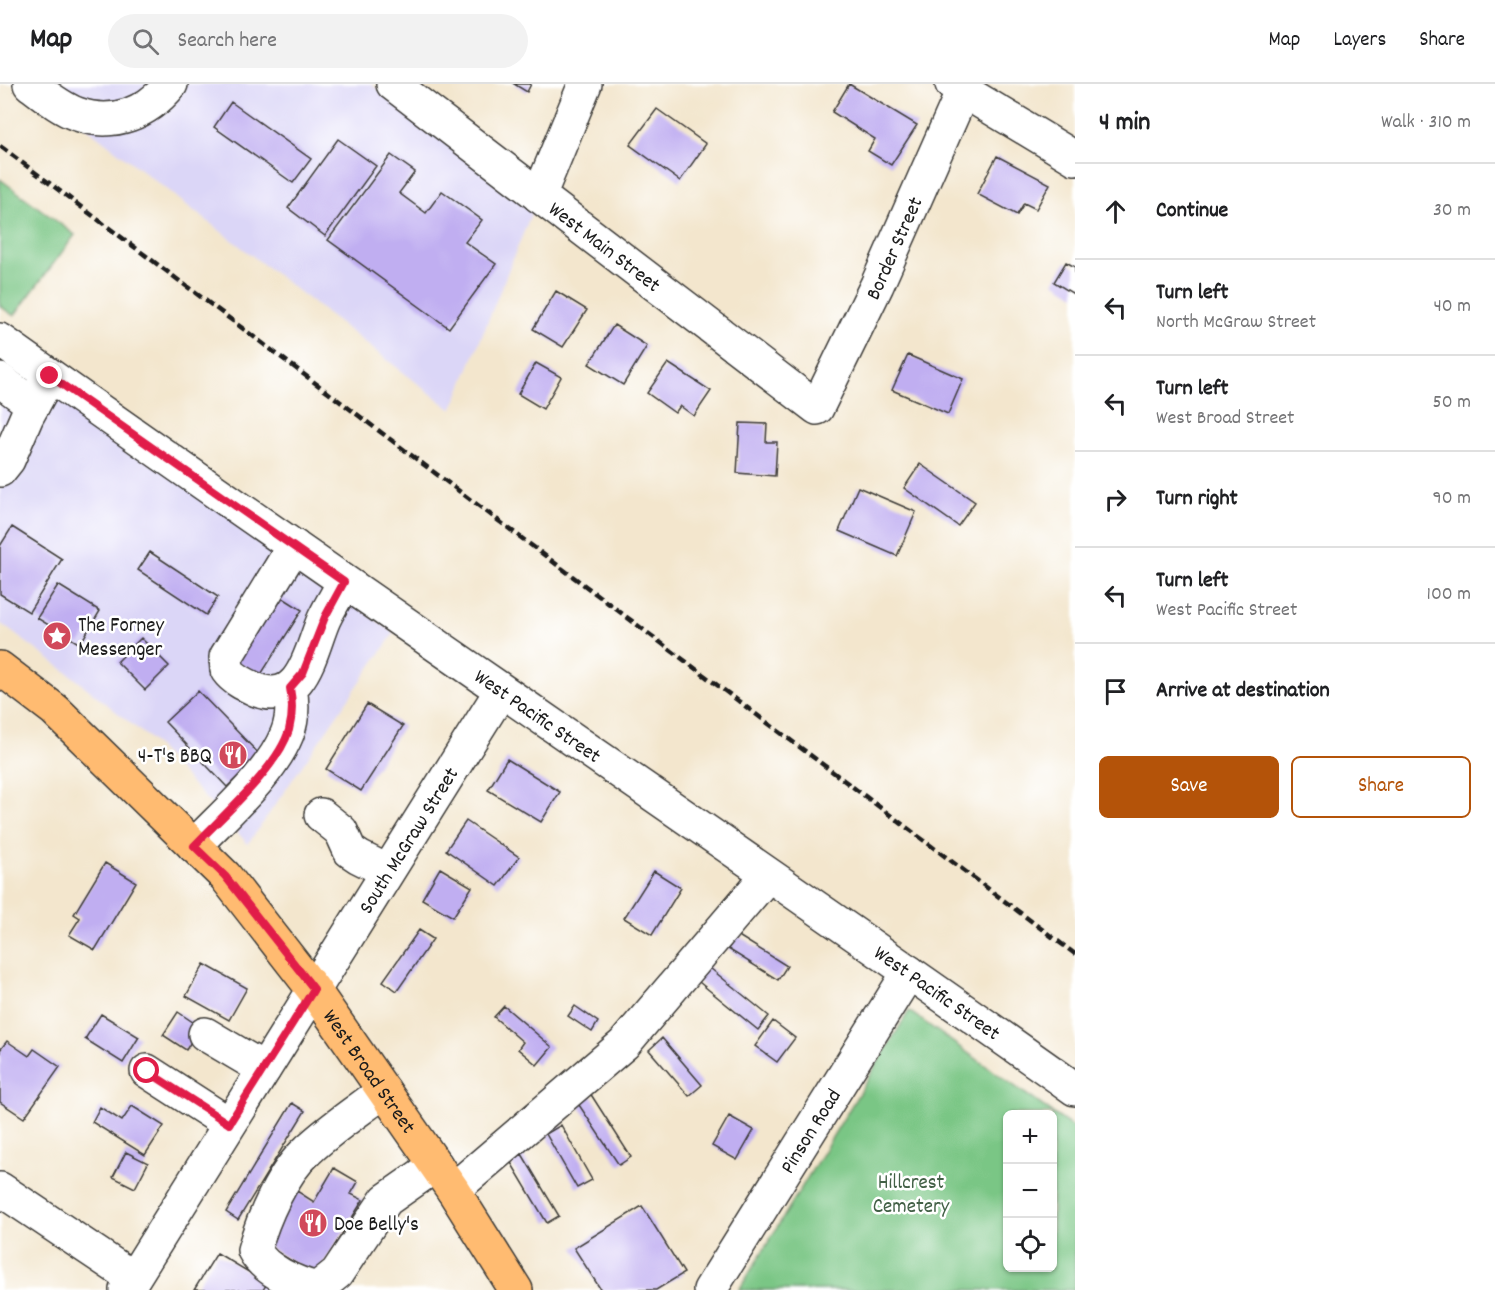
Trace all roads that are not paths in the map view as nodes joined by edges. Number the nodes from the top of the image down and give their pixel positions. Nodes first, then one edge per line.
1 (30, 84) edge
2 (171, 84) edge
3 (393, 84) edge
4 (585, 84) edge
5 (960, 86) edge
6 (1075, 158) edge
7 (539, 196) junction
8 (0, 340) edge
9 (50, 376) junction
10 (0, 381) edge
11 (33, 405) junction
12 (817, 408) joint
13 (0, 470) edge
14 (294, 546) junction
15 (344, 582) junction
16 (0, 668) edge
17 (290, 688) junction
18 (501, 691) junction
19 (321, 815) dead end
20 (194, 846) junction
21 (387, 871) junction
22 (768, 875) junction
23 (909, 972) junction
24 (314, 989) junction
25 (205, 1034) dead end
26 (264, 1069) junction
27 (147, 1071) dead end
28 (1075, 1089) edge
29 (384, 1091) junction
30 (229, 1124) junction
31 (444, 1178) junction
32 (0, 1189) edge
33 (129, 1284) edge
34 (516, 1290) edge
35 (710, 1290) edge

1 - 2 street
3 - 7 street, West Main Street
4 - 7 street
5 - 6 street
5 - 12 street, Border Street
7 - 12 street, West Main Street
8 - 9 street, West Pacific Street
9 - 11 street
9 - 14 street, West Pacific Street
10 - 11 street
11 - 13 street
14 - 15 street, West Pacific Street
14 - 17 street
15 - 17 street
15 - 18 street, West Pacific Street
16 - 20 main road, West Broad Street
17 - 20 street
18 - 21 street, South McGraw Street
18 - 22 street, West Pacific Street
19 - 21 street
20 - 24 main road, West Broad Street
21 - 24 street, South McGraw Street
22 - 23 street, West Pacific Street
22 - 31 street
23 - 28 street, West Pacific Street
23 - 35 street, Pinson Road
24 - 26 street, South McGraw Street
24 - 29 main road, West Broad Street
25 - 26 street
26 - 30 street, South McGraw Street
27 - 30 street
29 - 31 main road, West Broad Street
29 - 31 street
30 - 33 street, South McGraw Street
31 - 34 main road, West Broad Street
32 - 33 street

